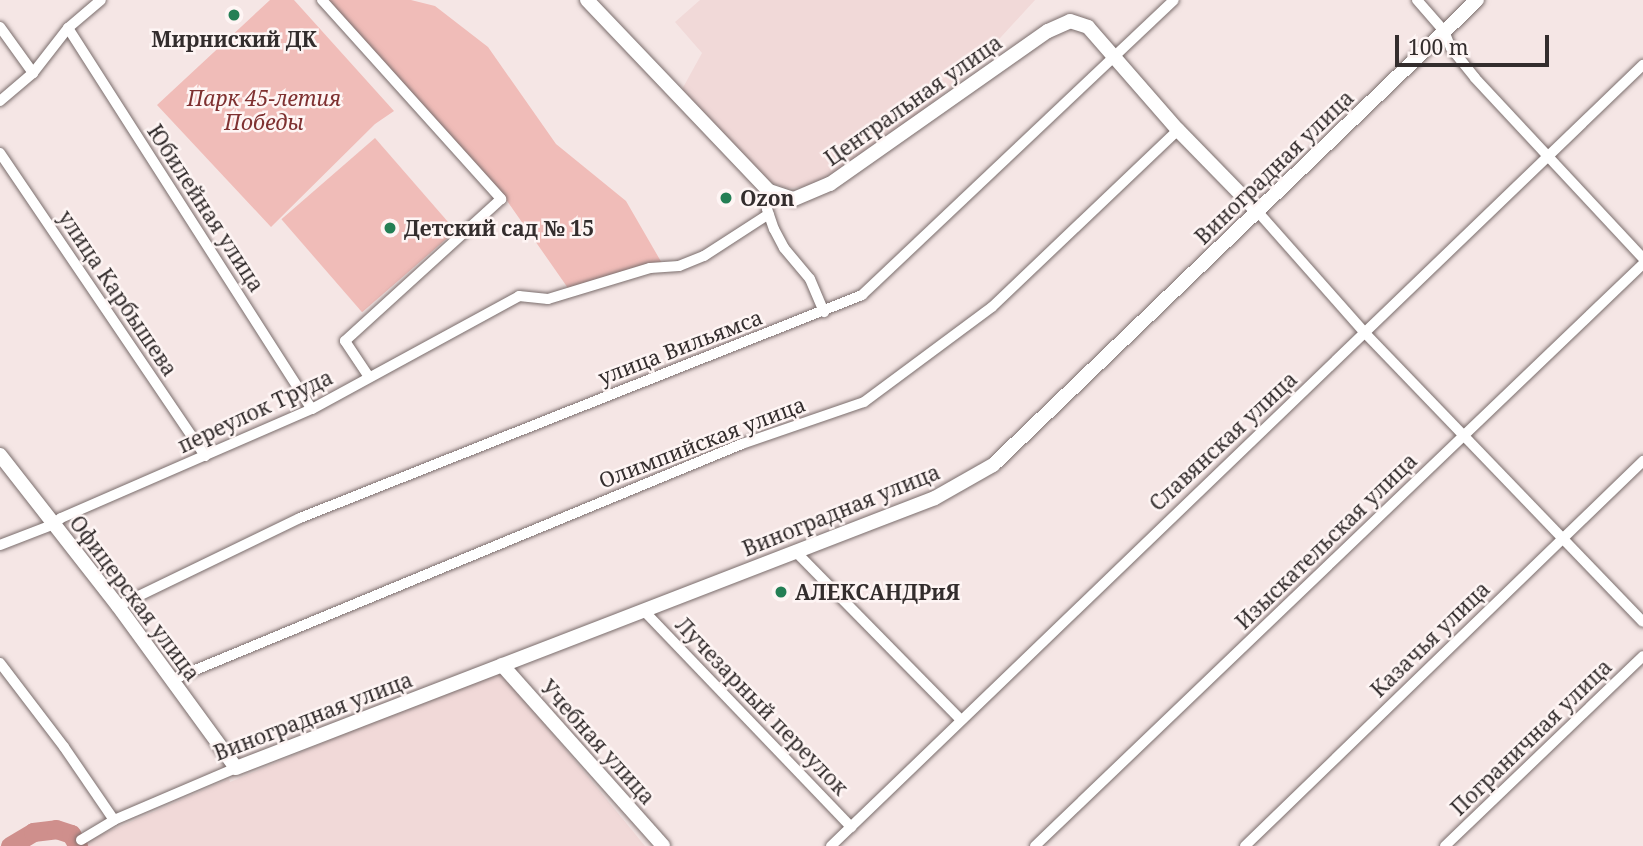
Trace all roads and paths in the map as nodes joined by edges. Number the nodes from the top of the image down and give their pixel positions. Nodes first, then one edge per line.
1 (100, 0) edge
2 (323, 0) edge
3 (587, 0) edge
4 (1174, 0) edge
5 (1417, 0) edge
6 (1477, 0) edge
7 (0, 27) edge
8 (68, 28) junction
9 (1444, 31) junction
10 (1114, 59) junction
11 (1643, 65) edge
12 (33, 73) junction
13 (0, 101) edge
14 (1178, 130) junction
15 (0, 153) edge
16 (1549, 155) junction
17 (769, 191) junction
18 (1258, 212) junction
19 (769, 214) junction
20 (1643, 258) edge
21 (1643, 264) edge
22 (824, 312) junction
23 (1364, 332) junction
24 (369, 377) junction
25 (312, 409) junction
26 (1465, 435) junction
27 (0, 455) edge
28 (205, 456) junction
29 (1643, 461) edge
30 (52, 525) junction
31 (1564, 537) junction
32 (0, 545) edge
33 (796, 552) junction
34 (118, 606) junction
35 (645, 612) junction
36 (1643, 622) edge
37 (1643, 656) edge
38 (0, 663) edge
39 (502, 665) junction
40 (171, 680) junction
41 (961, 720) junction
42 (236, 768) junction
43 (114, 820) junction
44 (851, 827) junction
45 (81, 840) dead end
46 (663, 846) edge
47 (831, 846) edge
48 (1035, 846) edge
49 (1245, 846) edge
50 (1445, 846) edge

1 - 8 street
2 - 24 street
3 - 17 street
4 - 10 street, улица Вильямса
5 - 9 street
6 - 9 street, Виноградная улица
7 - 12 street
8 - 12 street
8 - 25 street, Юбилейная улица
9 - 16 street
9 - 18 street, Виноградная улица
10 - 14 street, Центральная улица
10 - 17 street, Центральная улица
10 - 22 street, улица Вильямса
11 - 16 street, Славянская улица
12 - 13 street
14 - 18 street, Центральная улица
14 - 40 street, Олимпийская улица
15 - 28 street, улица Карбышева
16 - 20 street
16 - 23 street, Славянская улица
17 - 19 street
18 - 23 street
18 - 33 street, Виноградная улица
19 - 22 street
19 - 24 street, переулок Труда
21 - 26 street, Изыскательская улица
22 - 34 street, улица Вильямса
23 - 26 street
23 - 41 street, Славянская улица
24 - 25 street, переулок Труда
25 - 28 street, переулок Труда
26 - 31 street
26 - 48 street, Изыскательская улица
27 - 30 street, Офицерская улица
28 - 30 street, переулок Труда
29 - 31 street, Казачья улица
30 - 32 street, переулок Труда
30 - 34 street, Офицерская улица
31 - 36 street
31 - 49 street, Казачья улица
33 - 35 street, Виноградная улица
33 - 41 street
34 - 40 street, Офицерская улица
35 - 39 street, Виноградная улица
35 - 44 street, Лучезарный переулок
37 - 50 street, Пограничная улица
38 - 43 street
39 - 42 street, Виноградная улица
39 - 46 street, Учебная улица
40 - 42 street, Офицерская улица
41 - 44 street, Славянская улица
42 - 43 street, Виноградная улица
43 - 45 street, Виноградная улица
44 - 47 street, Славянская улица

